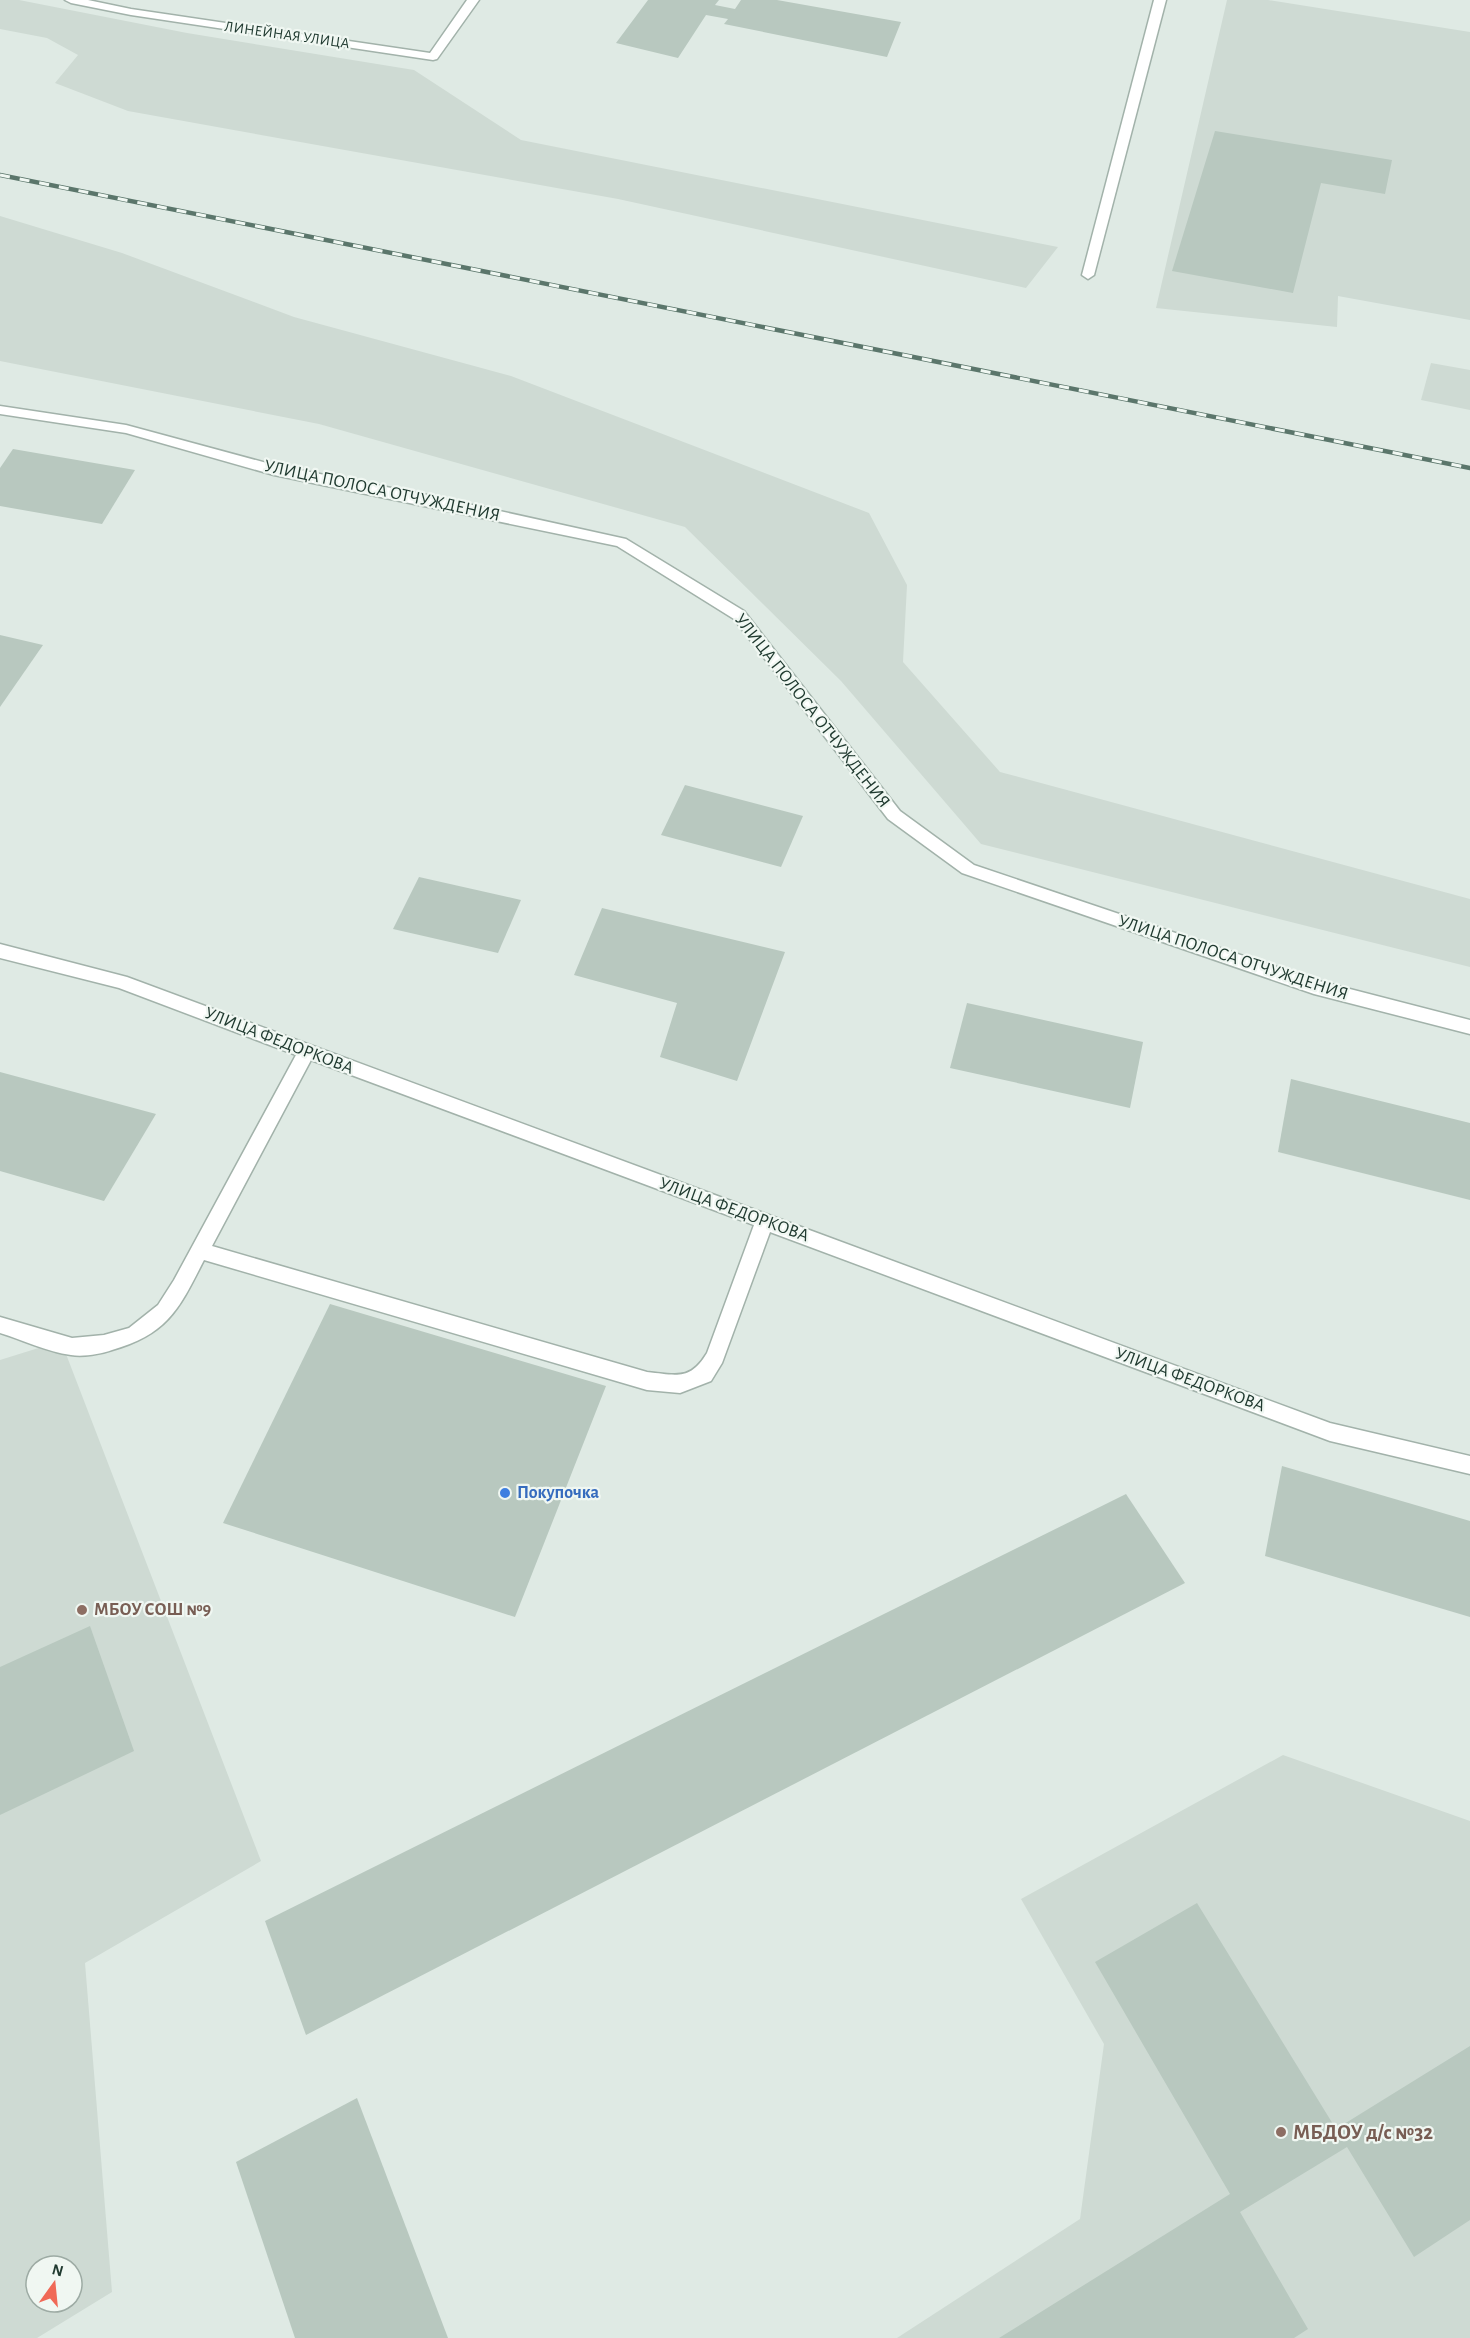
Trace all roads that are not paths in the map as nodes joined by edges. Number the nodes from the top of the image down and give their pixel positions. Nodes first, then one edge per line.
1 (72, 0) edge
2 (473, 0) edge
3 (1160, 0) edge
4 (1088, 274) dead end
5 (0, 410) edge
6 (0, 951) edge
7 (1470, 1027) edge
8 (307, 1051) junction
9 (764, 1222) junction
10 (200, 1251) junction
11 (0, 1325) edge
12 (1470, 1465) edge

1 - 2 street, ЛИНЕЙНАЯ УЛИЦА
3 - 4 street
5 - 7 street, УЛИЦА ПОЛОСА ОТЧУЖДЕНИЯ
6 - 8 street, УЛИЦА ФЕДОРКОВА
8 - 9 street, УЛИЦА ФЕДОРКОВА
8 - 10 street
9 - 10 street
9 - 12 street, УЛИЦА ФЕДОРКОВА
10 - 11 street

